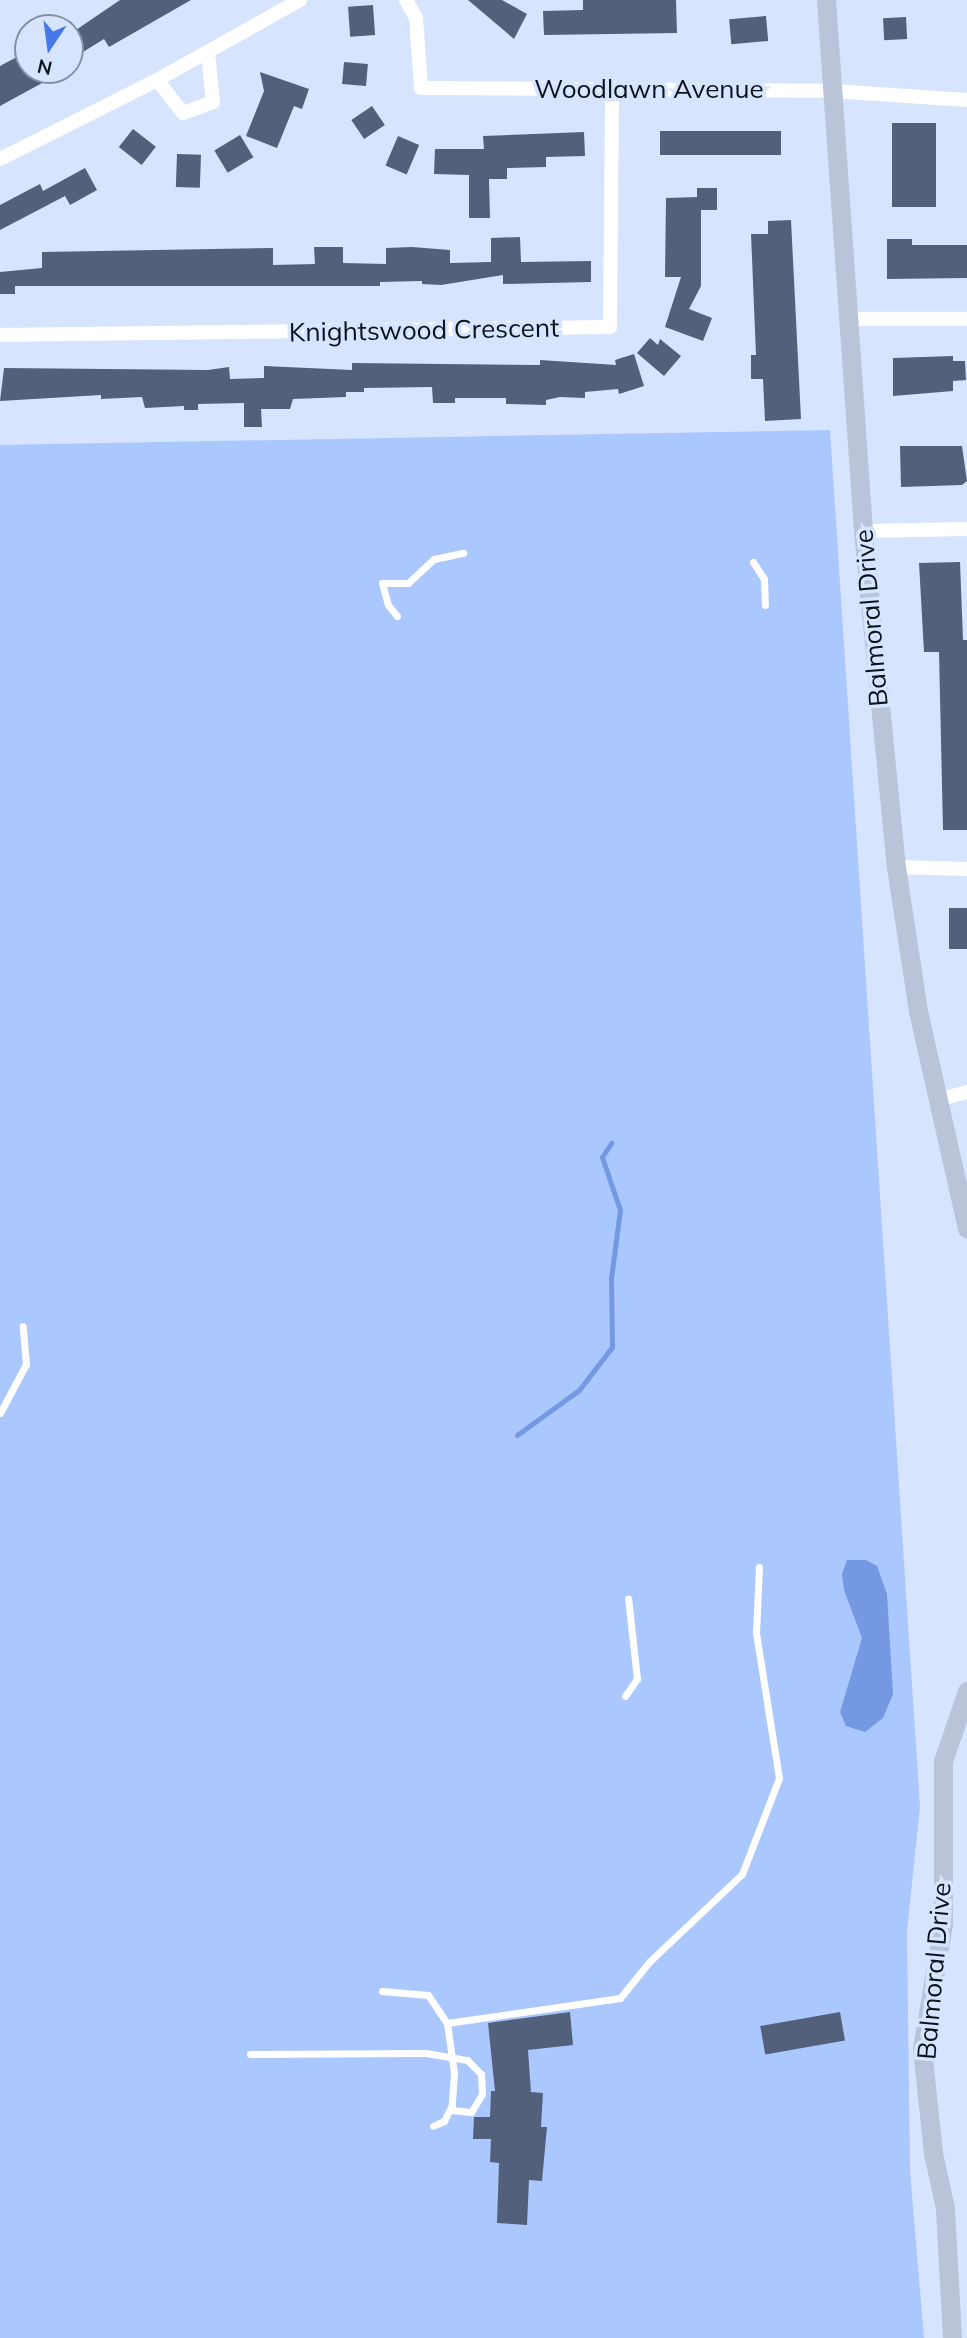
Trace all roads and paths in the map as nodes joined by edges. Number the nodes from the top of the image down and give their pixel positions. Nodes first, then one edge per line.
1 (300, 0) edge
2 (407, 0) edge
3 (826, 0) edge
4 (208, 53) junction
5 (157, 80) junction
6 (612, 88) junction
7 (832, 90) junction
8 (967, 100) edge
9 (0, 159) edge
10 (848, 319) junction
11 (967, 320) edge
12 (0, 335) edge
13 (967, 529) edge
14 (863, 531) junction
15 (463, 553) dead end
16 (753, 562) dead end
17 (765, 606) dead end
18 (397, 616) dead end
19 (896, 867) junction
20 (967, 869) edge
21 (967, 1092) edge
22 (941, 1099) junction
23 (967, 1229) edge
24 (23, 1326) dead end
25 (0, 1413) edge
26 (759, 1567) dead end
27 (628, 1598) dead end
28 (967, 1691) edge
29 (625, 1696) dead end
30 (382, 1991) dead end
31 (447, 2023) junction
32 (250, 2054) dead end
33 (452, 2058) junction
34 (451, 2110) junction
35 (433, 2126) dead end
36 (953, 2338) edge

1 - 4 street
2 - 6 street, Woodlawn Avenue
3 - 7 street, Balmoral Drive
4 - 5 street
4 - 5 street
5 - 9 street
6 - 7 street, Woodlawn Avenue
6 - 12 street, Knightswood Crescent
7 - 8 street, Woodlawn Avenue
7 - 10 street, Balmoral Drive
10 - 11 street
10 - 14 street, Balmoral Drive
13 - 14 street
14 - 19 street, Balmoral Drive
15 - 18 lane
16 - 17 lane
19 - 20 street
19 - 22 street, Balmoral Drive
21 - 22 street
22 - 23 street, Balmoral Drive
24 - 25 lane
26 - 31 lane
27 - 29 lane
28 - 36 street, Balmoral Drive
30 - 31 lane
31 - 33 lane
32 - 33 lane
33 - 34 lane
33 - 34 lane
34 - 35 lane

